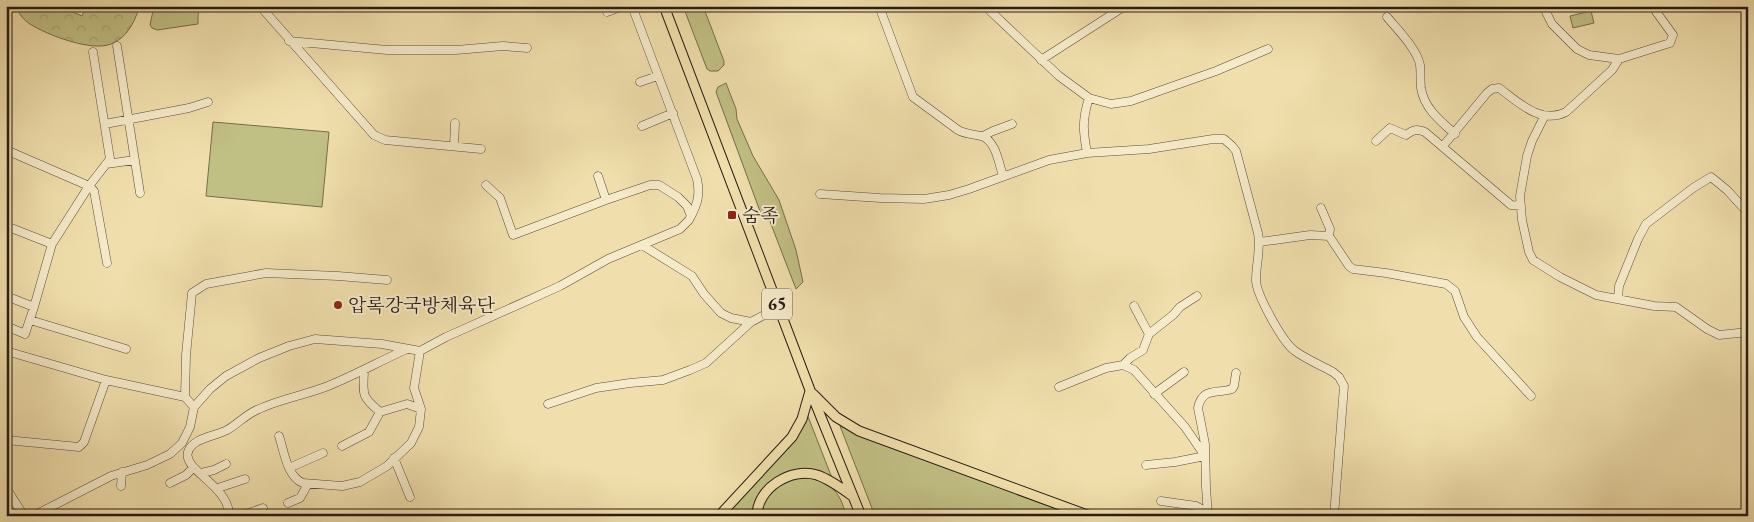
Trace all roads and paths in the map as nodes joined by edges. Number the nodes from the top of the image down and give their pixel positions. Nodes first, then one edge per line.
1 (260, 6) edge
2 (623, 6) edge
3 (632, 6) edge
4 (664, 6) edge
5 (879, 6) edge
6 (985, 6) edge
7 (1125, 6) edge
8 (1543, 6) edge
9 (1652, 6) edge
10 (608, 12) dead end
11 (1387, 16) dead end
12 (289, 41) junction
13 (117, 46) dead end
14 (527, 48) dead end
15 (1268, 49) dead end
16 (93, 52) dead end
17 (1618, 59) junction
18 (1041, 60) junction
19 (658, 76) junction
20 (640, 82) dead end
21 (1089, 98) junction
22 (208, 102) dead end
23 (673, 112) junction
24 (1544, 117) junction
25 (128, 119) junction
26 (456, 123) dead end
27 (105, 124) junction
28 (1012, 124) dead end
29 (642, 126) dead end
30 (1455, 134) junction
31 (983, 136) junction
32 (1376, 141) dead end
33 (454, 146) junction
34 (1443, 146) junction
35 (481, 149) dead end
36 (6, 150) edge
37 (1087, 153) junction
38 (134, 160) junction
39 (106, 164) junction
40 (598, 176) dead end
41 (1003, 176) junction
42 (486, 185) dead end
43 (89, 186) junction
44 (140, 193) dead end
45 (820, 194) dead end
46 (606, 200) junction
47 (1521, 206) junction
48 (1321, 208) dead end
49 (1748, 213) edge
50 (692, 216) junction
51 (6, 226) edge
52 (1329, 236) junction
53 (1260, 242) junction
54 (52, 244) junction
55 (642, 245) junction
56 (107, 263) dead end
57 (387, 280) dead end
58 (6, 296) edge
59 (1197, 296) dead end
60 (1618, 299) junction
61 (1134, 306) dead end
62 (34, 307) junction
63 (779, 308) junction
64 (30, 320) junction
65 (751, 322) junction
66 (6, 326) edge
67 (1748, 332) edge
68 (1149, 334) junction
69 (407, 348) junction
70 (126, 349) dead end
71 (6, 351) edge
72 (420, 351) junction
73 (1123, 365) junction
74 (364, 371) junction
75 (1184, 372) dead end
76 (1236, 373) dead end
77 (106, 380) junction
78 (1059, 387) dead end
79 (810, 390) junction
80 (1154, 394) junction
81 (1531, 396) dead end
82 (185, 397) junction
83 (548, 404) dead end
84 (194, 407) junction
85 (421, 409) junction
86 (380, 412) junction
87 (279, 436) dead end
88 (6, 440) edge
89 (342, 446) dead end
90 (323, 453) dead end
91 (1205, 456) junction
92 (394, 458) junction
93 (226, 464) dead end
94 (1146, 465) dead end
95 (193, 468) junction
96 (289, 468) junction
97 (122, 472) junction
98 (201, 473) junction
99 (245, 479) dead end
100 (170, 483) dead end
101 (308, 484) junction
102 (121, 486) dead end
103 (218, 488) junction
104 (8, 491) dead end
105 (852, 496) junction
106 (410, 497) dead end
107 (1161, 501) dead end
108 (288, 503) dead end
109 (263, 508) dead end
110 (1208, 514) edge
111 (36, 515) edge
112 (1089, 515) edge
113 (24, 516) edge
114 (229, 516) edge
115 (240, 516) edge
116 (719, 516) edge
117 (757, 516) edge
118 (860, 516) edge
119 (1065, 516) edge
120 (1334, 516) edge

1 - 12 street
2 - 10 street
3 - 19 street
4 - 63 main road, 65
5 - 31 street
6 - 18 street
7 - 18 street
8 - 17 street
9 - 17 street
11 - 30 street
12 - 14 street
12 - 33 street
13 - 25 street
15 - 21 street
16 - 27 street
17 - 24 street
18 - 21 street
19 - 20 street
19 - 23 street
21 - 37 street
22 - 25 street
23 - 29 street
23 - 50 street
24 - 30 street
24 - 47 street
25 - 27 street
25 - 38 street
26 - 33 street
27 - 39 street
28 - 31 street
30 - 34 street
31 - 41 street
32 - 34 street
33 - 35 street
34 - 47 street
36 - 43 street
37 - 41 street
37 - 53 street
38 - 39 street
38 - 44 street
39 - 43 street
40 - 46 street
41 - 45 street
42 - 46 street
43 - 54 street
43 - 56 street
46 - 50 street
47 - 60 street
48 - 52 street
49 - 60 street
50 - 55 street
51 - 54 street
52 - 53 street
52 - 81 street
53 - 120 street
54 - 62 street
55 - 65 street
55 - 72 street
57 - 82 street
58 - 62 street
59 - 68 street
60 - 67 street
61 - 68 street
62 - 64 street
63 - 65 street
63 - 79 main road, 65
64 - 66 street
64 - 70 street
65 - 83 street
68 - 73 street
69 - 72 street
69 - 74 street
69 - 84 street
71 - 77 street
72 - 85 street
73 - 78 street
73 - 80 street
74 - 86 street
74 - 95 street
75 - 80 street
76 - 91 street
77 - 82 street
77 - 88 street
79 - 105 main road, 65
79 - 112 main road
79 - 116 main road
80 - 91 street
82 - 84 street
84 - 97 street
85 - 86 street
85 - 92 street
86 - 89 street
87 - 96 street
90 - 96 street
91 - 94 street
91 - 110 street
92 - 101 street
92 - 106 street
93 - 98 street
95 - 98 street
95 - 100 street
96 - 101 street
97 - 102 street
97 - 111 street
98 - 103 street
99 - 103 street
101 - 108 street
103 - 114 street
104 - 113 street
105 - 117 main road
105 - 118 main road, 65
107 - 110 street
109 - 115 street
112 - 119 main road

